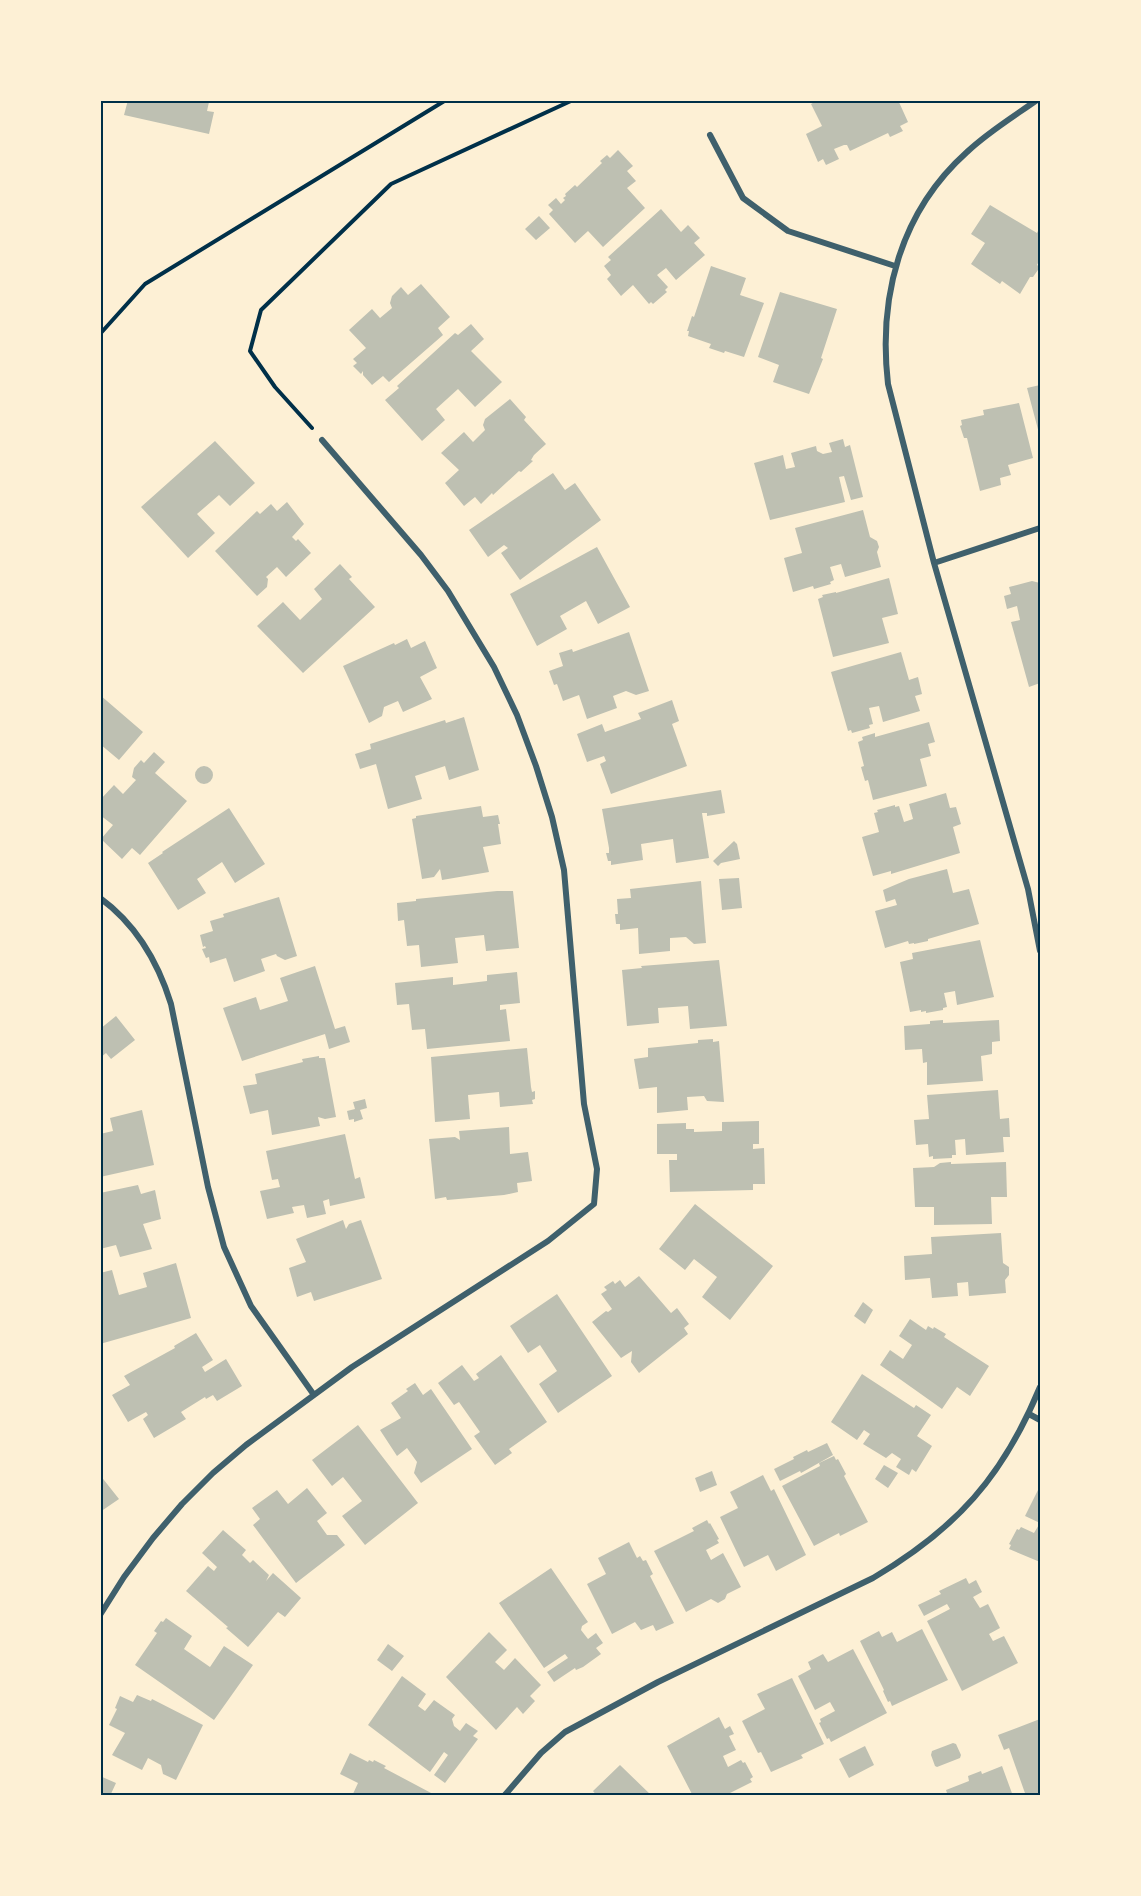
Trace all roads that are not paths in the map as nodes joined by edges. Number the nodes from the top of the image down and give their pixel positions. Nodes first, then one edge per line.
1 (1037, 100) edge
2 (710, 135) dead end
3 (895, 266) junction
4 (322, 440) road end
5 (1041, 528) edge
6 (934, 563) junction
7 (100, 898) edge
8 (1041, 951) edge
9 (1041, 1387) edge
10 (314, 1395) junction
11 (1029, 1414) junction
12 (1041, 1420) edge
13 (100, 1615) edge
14 (504, 1796) edge

1 - 3 street
2 - 3 street
3 - 6 street
4 - 10 street
5 - 6 street
6 - 8 street
7 - 10 street
9 - 11 street
10 - 13 street
11 - 12 street
11 - 14 street

